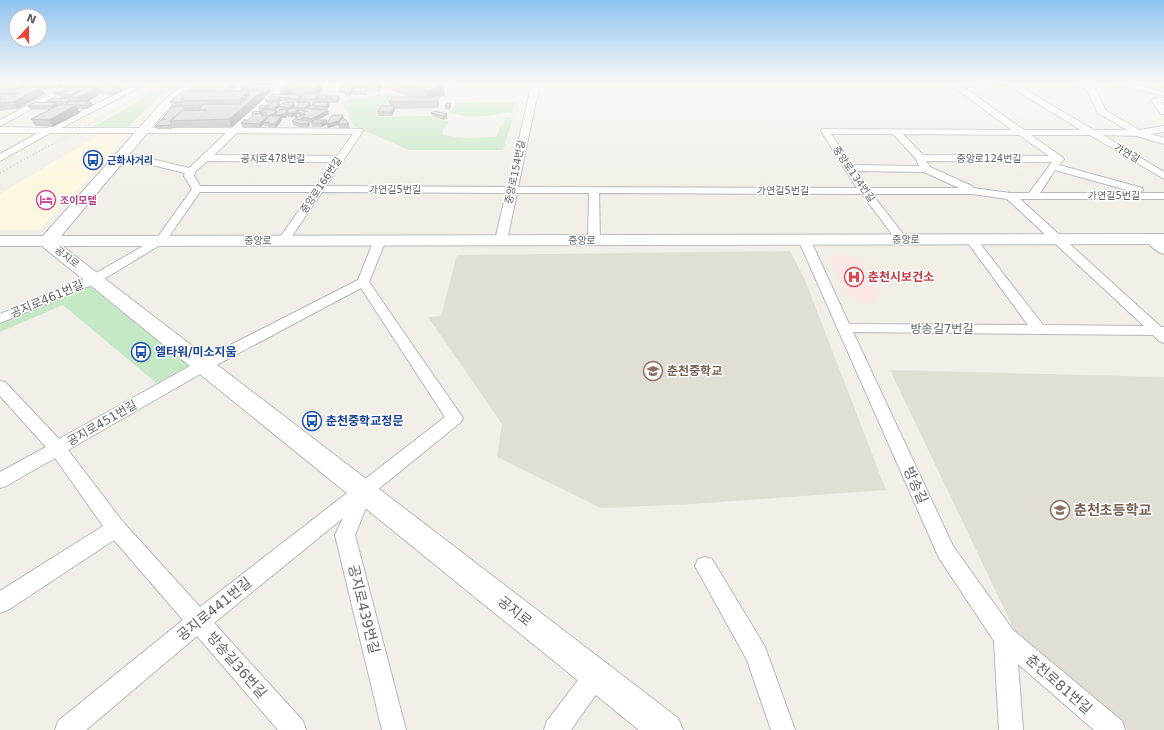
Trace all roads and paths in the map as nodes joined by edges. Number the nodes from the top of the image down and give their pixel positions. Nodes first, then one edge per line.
1 (13, 116) edge
2 (78, 116) edge
3 (157, 116) edge
4 (250, 116) edge
5 (528, 116) edge
6 (999, 116) edge
7 (1064, 116) edge
8 (1110, 116) edge
9 (0, 123) edge
10 (1164, 129) edge
11 (0, 130) edge
12 (235, 130) junction
13 (48, 131) junction
14 (895, 131) junction
15 (143, 132) junction
16 (1021, 132) junction
17 (1092, 133) junction
18 (1138, 133) junction
19 (1164, 141) edge
20 (123, 155) junction
21 (0, 158) edge
22 (207, 158) junction
23 (920, 158) junction
24 (339, 159) junction
25 (1056, 163) junction
26 (849, 168) junction
27 (926, 169) junction
28 (191, 171) junction
29 (1164, 176) edge
30 (197, 189) junction
31 (318, 189) junction
32 (511, 190) junction
33 (594, 190) junction
34 (864, 190) junction
35 (973, 191) junction
36 (1033, 195) junction
37 (1010, 196) junction
38 (1162, 196) edge
39 (804, 239) junction
40 (901, 239) junction
41 (970, 239) junction
42 (1057, 239) junction
43 (1157, 239) edge
44 (161, 240) junction
45 (284, 240) junction
46 (380, 240) junction
47 (501, 240) junction
48 (594, 240) junction
49 (0, 241) edge
50 (47, 242) junction
51 (1164, 250) edge
52 (95, 279) junction
53 (363, 282) junction
54 (0, 319) edge
55 (845, 328) junction
56 (1039, 330) junction
57 (1162, 334) edge
58 (204, 365) junction
59 (1, 388) edge
60 (58, 449) junction
61 (0, 481) edge
62 (363, 491) junction
63 (116, 528) junction
64 (705, 566) dead end
65 (0, 603) edge
66 (199, 621) junction
67 (1005, 638) junction
68 (596, 675) junction
69 (67, 730) edge
70 (294, 730) edge
71 (394, 730) edge
72 (556, 730) edge
73 (666, 730) edge
74 (783, 730) edge
75 (1011, 730) edge
76 (1113, 730) edge

1 - 9 street
2 - 13 street
3 - 15 street, 공지로
4 - 12 street
5 - 32 street, 중앙로154번길
6 - 16 street, 중앙로124번길
7 - 17 street, 가연길
8 - 18 street
10 - 18 street
11 - 13 street
12 - 15 street
12 - 22 street
12 - 24 street, 중앙로166번길
13 - 15 street
13 - 21 street
14 - 16 street, 중앙로134번길
14 - 23 street
14 - 26 street, 중앙로134번길
15 - 20 street, 공지로
16 - 17 street, 중앙로134번길
16 - 25 street, 중앙로124번길
17 - 18 street, 중앙로134번길
17 - 29 street, 가연길
18 - 19 street
20 - 28 street
20 - 50 street, 공지로
22 - 24 street, 공지로478번길
22 - 28 street
23 - 25 street, 중앙로124번길
23 - 27 street
24 - 31 street, 중앙로166번길
25 - 36 street
25 - 38 street, 가연길5번길
26 - 27 street
26 - 34 street, 중앙로134번길
27 - 35 street, 가연길5번길
28 - 30 street
30 - 31 street, 가연길5번길
30 - 44 street
31 - 32 street, 가연길5번길
31 - 45 street, 중앙로166번길
32 - 33 street, 가연길5번길
32 - 47 street, 중앙로154번길
33 - 34 street, 가연길5번길
33 - 48 street
34 - 35 street, 가연길5번길
34 - 40 street, 중앙로134번길
35 - 37 street, 가연길5번길
36 - 37 street, 가연길5번길
36 - 38 street, 가연길5번길
37 - 42 street
39 - 40 street, 중앙로
39 - 48 street, 중앙로
39 - 55 street, 방송길
40 - 41 street, 중앙로
41 - 42 street, 중앙로
41 - 56 street
42 - 43 street, 중앙로
42 - 57 street, 방송길7번길
43 - 51 street
44 - 45 street, 중앙로
44 - 50 street, 중앙로
44 - 52 street, 공지로461번길
45 - 46 street, 중앙로
46 - 47 street, 중앙로
46 - 53 street
47 - 48 street, 중앙로
49 - 50 street, 중앙로
50 - 52 street, 공지로
52 - 54 street, 공지로461번길
52 - 58 street, 공지로
53 - 58 street
53 - 62 street
55 - 56 street, 방송길7번길
55 - 67 street, 방송길
56 - 57 street, 방송길7번길
58 - 60 street, 공지로451번길
58 - 62 street, 공지로
59 - 60 street, 방송길36번길
60 - 61 street, 공지로451번길
60 - 63 street, 방송길36번길
62 - 66 street, 공지로441번길
62 - 68 street, 공지로
62 - 71 street, 공지로439번길
63 - 65 street
63 - 66 street, 방송길36번길
64 - 74 street
66 - 69 street, 공지로441번길
66 - 70 street, 방송길36번길
67 - 75 street
67 - 76 street, 춘천로81번길
68 - 72 street
68 - 73 street, 공지로

